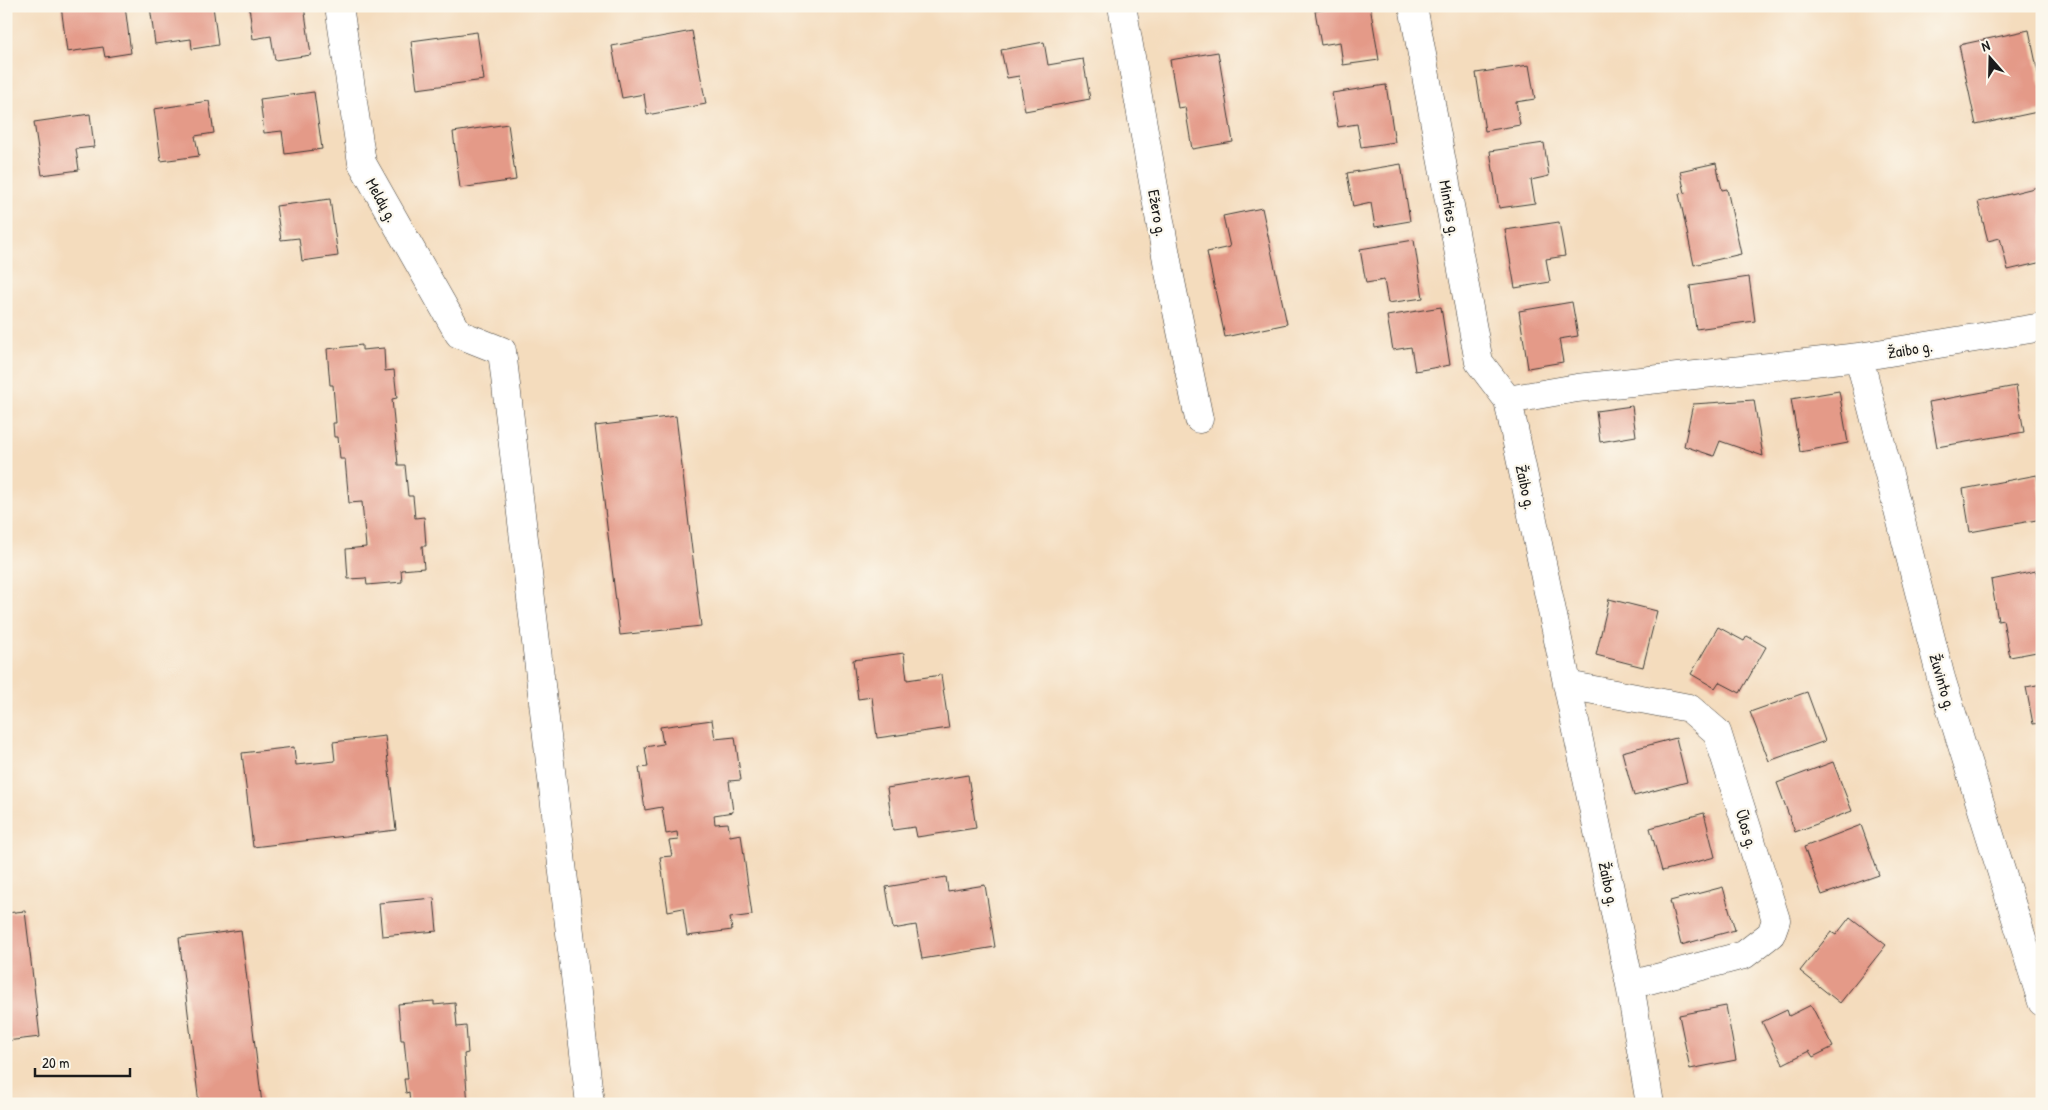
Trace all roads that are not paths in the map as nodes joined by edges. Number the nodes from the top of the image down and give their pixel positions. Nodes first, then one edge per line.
1 (339, 6) edge
2 (1122, 6) edge
3 (1413, 6) edge
4 (2042, 327) edge
5 (1859, 357) junction
6 (1508, 400) junction
7 (1199, 419) dead end
8 (1567, 685) junction
9 (1630, 985) junction
10 (2042, 1002) edge
11 (590, 1104) edge
12 (1650, 1104) edge

1 - 11 street, Meldų g.
2 - 7 street, Ežero g.
3 - 6 street, Minties g.
4 - 5 street, Žaibo g.
5 - 6 street, Žaibo g.
5 - 10 street, Žuvinto g.
6 - 8 street, Žaibo g.
8 - 9 street, Žaibo g.
8 - 9 street, Ūlos g.
9 - 12 street, Žaibo g.

